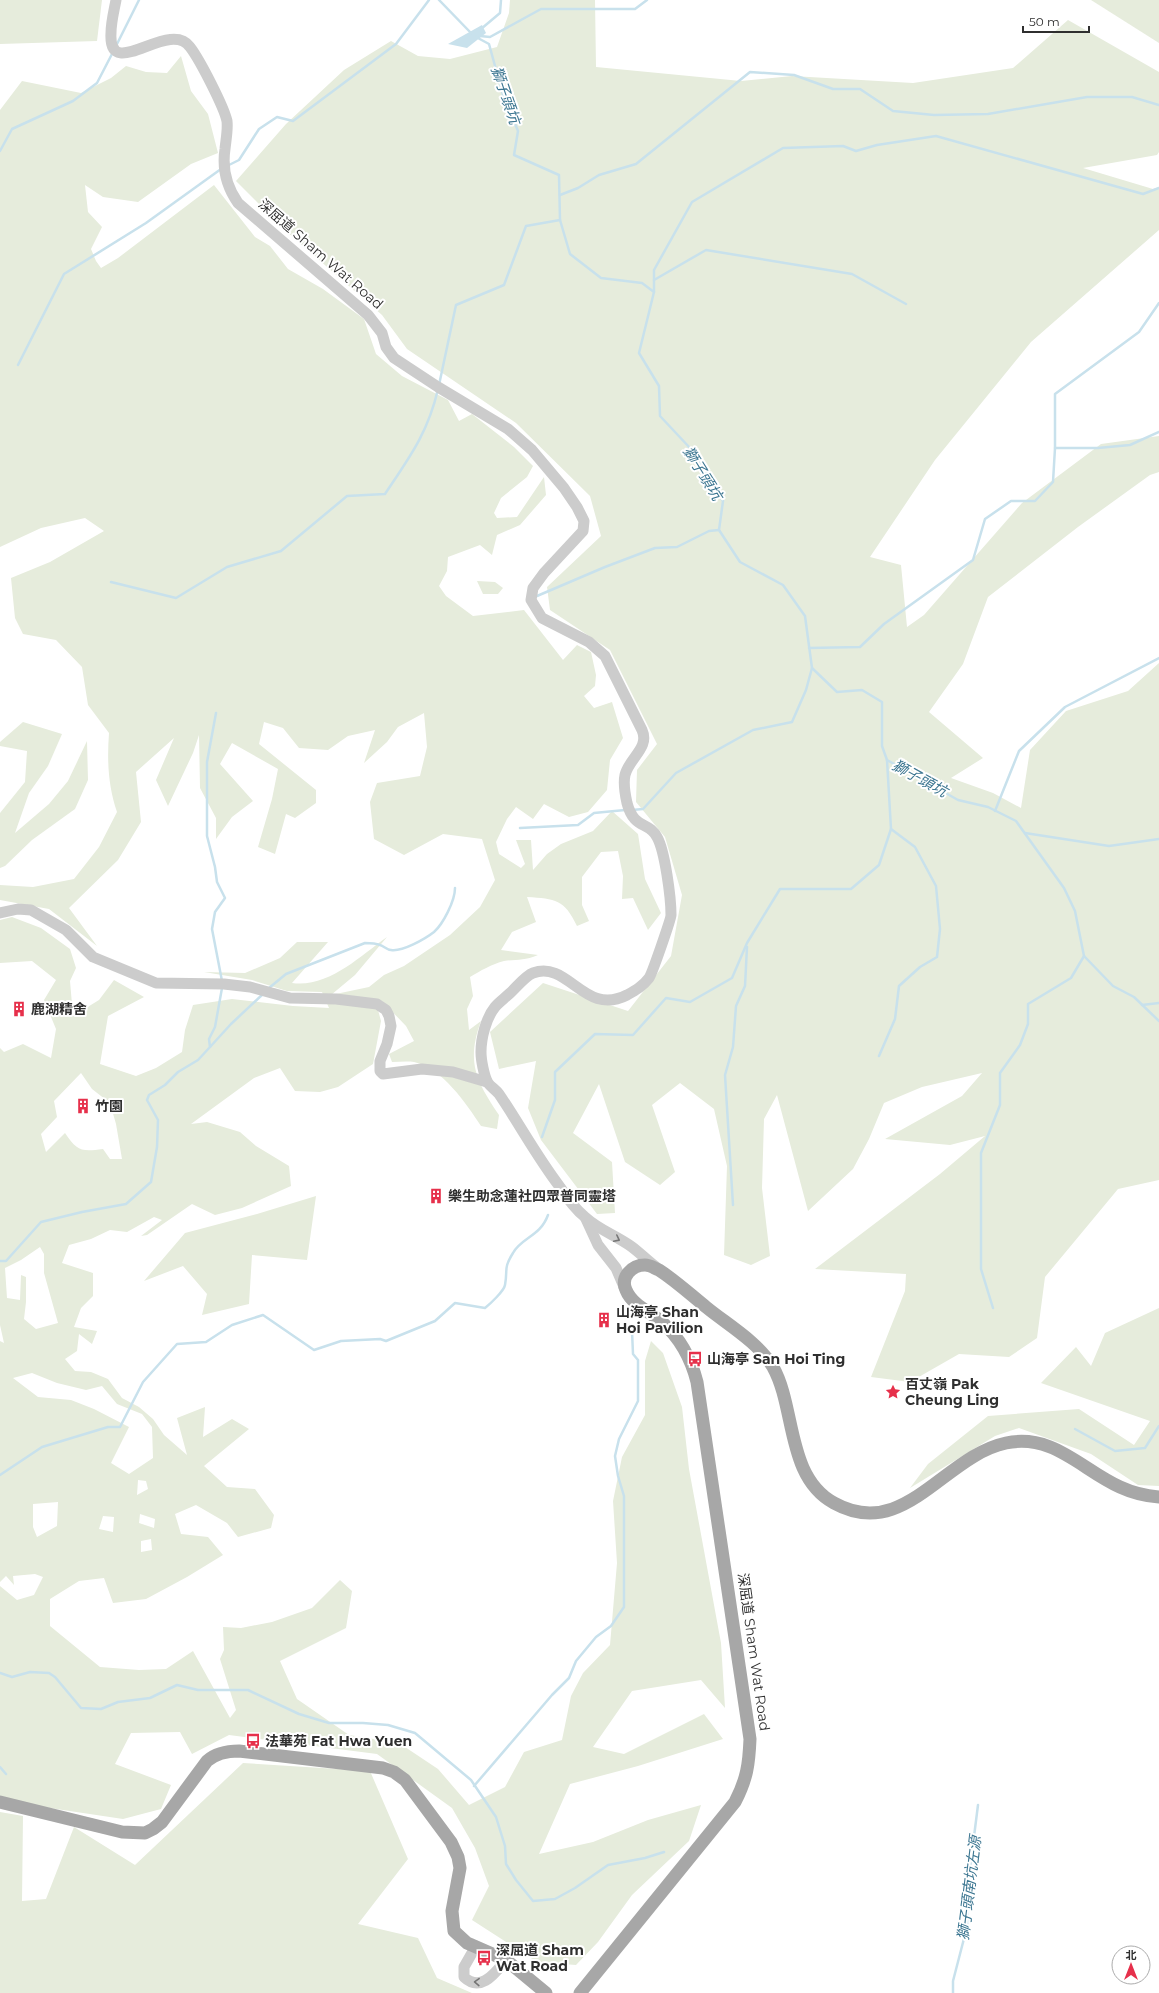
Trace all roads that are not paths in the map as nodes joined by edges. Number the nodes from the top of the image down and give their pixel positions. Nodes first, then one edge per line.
1 (116, 0) edge
2 (0, 913) edge
3 (487, 1082) junction
4 (585, 1217) junction
5 (659, 1270) junction
6 (625, 1289) junction
7 (1159, 1497) edge
8 (0, 1802) edge
9 (476, 1946) junction
10 (506, 1960) junction
11 (546, 1993) edge
12 (580, 1993) edge

1 - 3 street, 深屈道 Sham Wat Road
2 - 3 street
3 - 4 street, 深屈道 Sham Wat Road
4 -> 5 street, 深屈道 Sham Wat Road
4 - 6 street, 深屈道 Sham Wat Road
5 - 6 main road
5 - 7 main road
6 - 12 main road, 深屈道 Sham Wat Road
8 - 9 main road
9 - 10 main road
10 -> 9 street
10 - 11 main road

